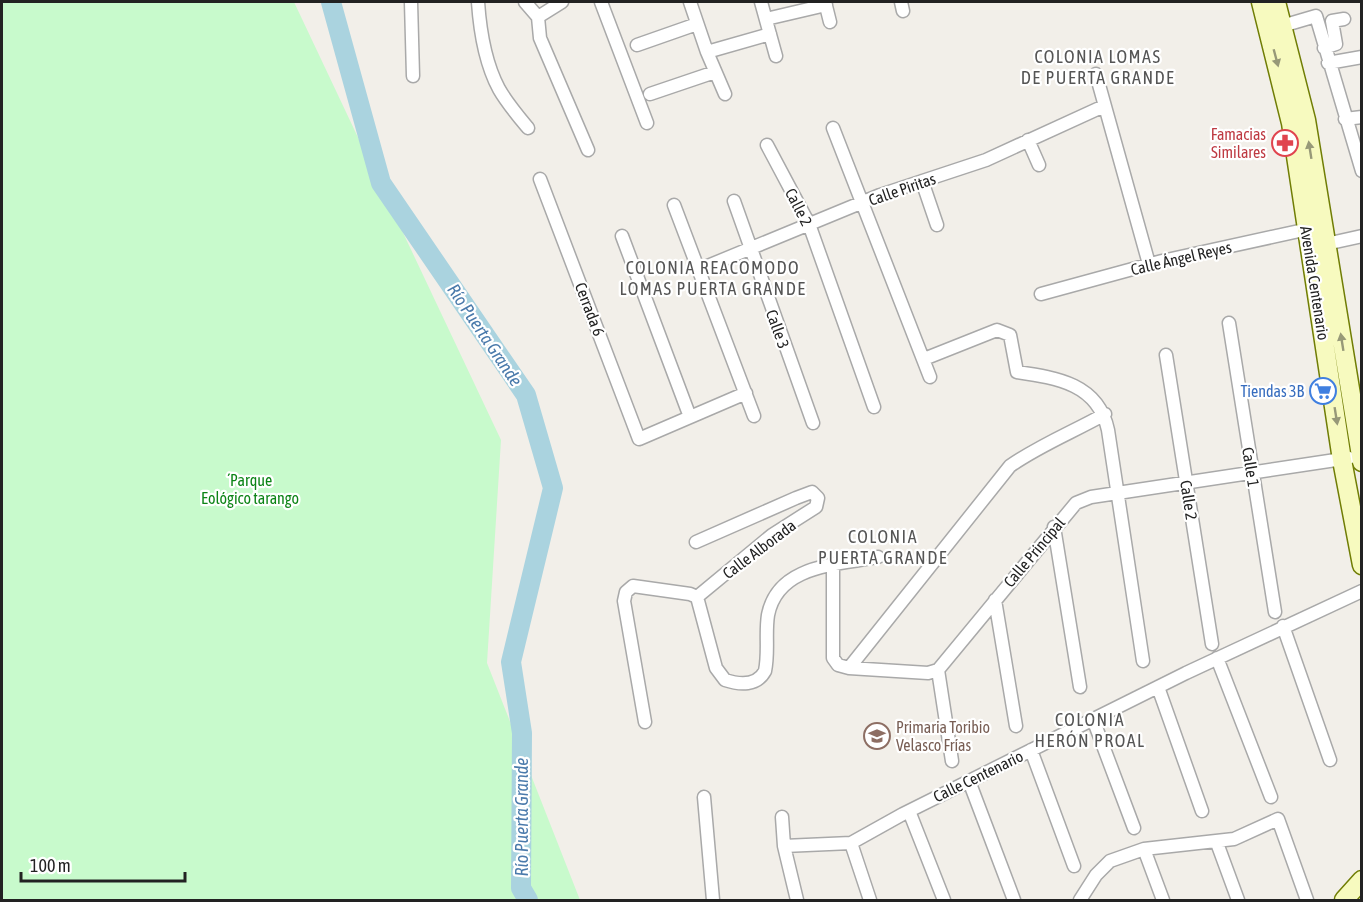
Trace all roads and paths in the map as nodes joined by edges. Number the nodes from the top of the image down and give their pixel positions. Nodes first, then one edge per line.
1 (411, 2) edge
2 (478, 2) edge
3 (525, 2) edge
4 (562, 2) edge
5 (601, 2) edge
6 (694, 2) edge
7 (761, 2) edge
8 (1261, 2) edge
9 (1276, 2) edge
10 (825, 3) edge
11 (538, 17) junction
12 (766, 19) junction
13 (1344, 19) dead end
14 (830, 22) dead end
15 (697, 24) junction
16 (1282, 26) junction
17 (770, 34) junction
18 (637, 45) dead end
19 (1324, 48) junction
20 (707, 52) junction
21 (776, 56) dead end
22 (1362, 57) edge
23 (1328, 63) junction
24 (715, 72) junction
25 (1096, 74) dead end
26 (413, 76) dead end
27 (650, 94) dead end
28 (725, 94) dead end
29 (1104, 106) junction
30 (1362, 117) edge
31 (1345, 119) junction
32 (647, 123) dead end
33 (528, 128) dead end
34 (833, 128) dead end
35 (1028, 140) junction
36 (767, 144) dead end
37 (588, 150) dead end
38 (1039, 165) dead end
39 (1362, 171) edge
40 (540, 179) dead end
41 (921, 182) junction
42 (734, 201) dead end
43 (863, 202) junction
44 (674, 205) dead end
45 (809, 224) junction
46 (937, 225) dead end
47 (1319, 233) junction
48 (622, 237) dead end
49 (1362, 237) edge
50 (749, 249) junction
51 (1149, 264) junction
52 (698, 270) junction
53 (1041, 294) dead end
54 (1228, 323) dead end
55 (1166, 355) dead end
56 (924, 359) junction
57 (930, 377) dead end
58 (746, 393) junction
59 (874, 407) dead end
60 (1105, 414) junction
61 (754, 416) dead end
62 (690, 417) junction
63 (813, 423) dead end
64 (1355, 459) edge
65 (1252, 474) junction
66 (1186, 485) junction
67 (1116, 494) junction
68 (1356, 497) edge
69 (1054, 527) junction
70 (696, 542) dead end
71 (878, 557) dead end
72 (1362, 565) edge
73 (832, 566) junction
74 (1362, 591) edge
75 (697, 597) junction
76 (995, 600) junction
77 (1275, 612) dead end
78 (1283, 626) junction
79 (1212, 644) dead end
80 (1217, 658) junction
81 (1143, 661) dead end
82 (849, 668) junction
83 (938, 670) junction
84 (1080, 687) dead end
85 (1158, 687) junction
86 (1093, 719) junction
87 (645, 722) dead end
88 (1016, 726) dead end
89 (1031, 750) junction
90 (1330, 760) dead end
91 (952, 761) dead end
92 (969, 781) junction
93 (705, 797) dead end
94 (1271, 797) dead end
95 (909, 811) junction
96 (1202, 811) dead end
97 (782, 817) dead end
98 (1134, 828) dead end
99 (851, 843) junction
100 (1217, 843) junction
101 (784, 846) junction
102 (1144, 849) junction
103 (1074, 866) dead end
104 (1362, 880) edge
105 (1084, 898) edge
106 (713, 900) edge
107 (797, 900) edge
108 (870, 900) edge
109 (944, 900) edge
110 (1014, 900) edge
111 (1163, 900) edge
112 (1238, 900) edge
113 (1307, 900) edge
114 (1344, 900) edge

1 - 26 street
2 - 33 street
3 - 11 street
4 - 11 street
5 - 32 street
6 - 15 street
7 - 12 street
8 -> 47 main road, Avenida Centenario
9 - 16 main road, Avenida Centenario
10 - 12 street
10 - 14 street
11 - 37 street
12 - 17 street
13 - 19 street
15 - 18 street
15 - 20 street
16 - 19 street
47 -> 16 main road, Avenida Centenario
17 - 20 street
17 - 21 street
19 - 23 street
20 - 24 street
22 - 23 street
23 - 31 street
24 - 27 street
24 - 28 street
25 - 29 street
29 - 35 street, Calle Piritas
29 - 51 street
30 - 31 street
31 - 39 street
34 - 43 street
35 - 38 street
35 - 41 street, Calle Piritas
36 - 45 street, Calle 2
40 - 62 street, Cerrada 6
41 - 43 street, Calle Piritas
41 - 46 street
42 - 50 street, Calle 3
43 - 45 street, Calle Piritas
43 - 56 street
44 - 52 street
45 - 50 street, Calle Piritas
45 - 59 street, Calle 2
47 - 49 street, Calle Ángel Reyes
47 - 51 street, Calle Ángel Reyes
47 - 64 main road, Avenida Centenario
48 - 62 street
50 - 52 street, Calle Piritas
50 - 63 street, Calle 3
51 - 53 street, Calle Ángel Reyes
52 - 58 street
54 - 65 street, Calle 1
55 - 66 street, Calle 2
56 - 57 street
56 - 60 street
58 - 61 street
58 - 62 street
60 - 67 street
60 - 82 street
64 - 65 street, Calle Principal
64 - 68 main road, Avenida Centenario
65 - 66 street, Calle Principal
65 - 77 street, Calle 1
66 - 67 street, Calle Principal
66 - 79 street, Calle 2
67 - 69 street, Calle Principal
67 - 81 street
68 - 72 main road, Avenida Centenario
69 - 76 street, Calle Principal
69 - 84 street
70 - 75 street, Calle Alborada
71 - 73 street
73 - 75 street
73 - 82 street
74 - 78 street, Calle Centenario
75 - 87 street
76 - 83 street, Calle Principal
76 - 88 street
78 - 80 street, Calle Centenario
78 - 90 street
80 - 85 street, Calle Centenario
80 - 94 street
82 - 83 street
83 - 91 street
85 - 86 street, Calle Centenario
85 - 96 street
86 - 89 street, Calle Centenario
86 - 98 street
89 - 92 street, Calle Centenario
89 - 103 street
92 - 95 street, Calle Centenario
92 - 110 street
93 - 106 street
95 - 99 street, Calle Centenario
95 - 109 street
97 - 101 street
99 - 101 street, Calle Centenario
99 - 108 street
100 - 102 street
100 - 112 street
100 - 113 street
101 - 107 street
102 - 105 street
102 - 111 street
104 - 114 main road

